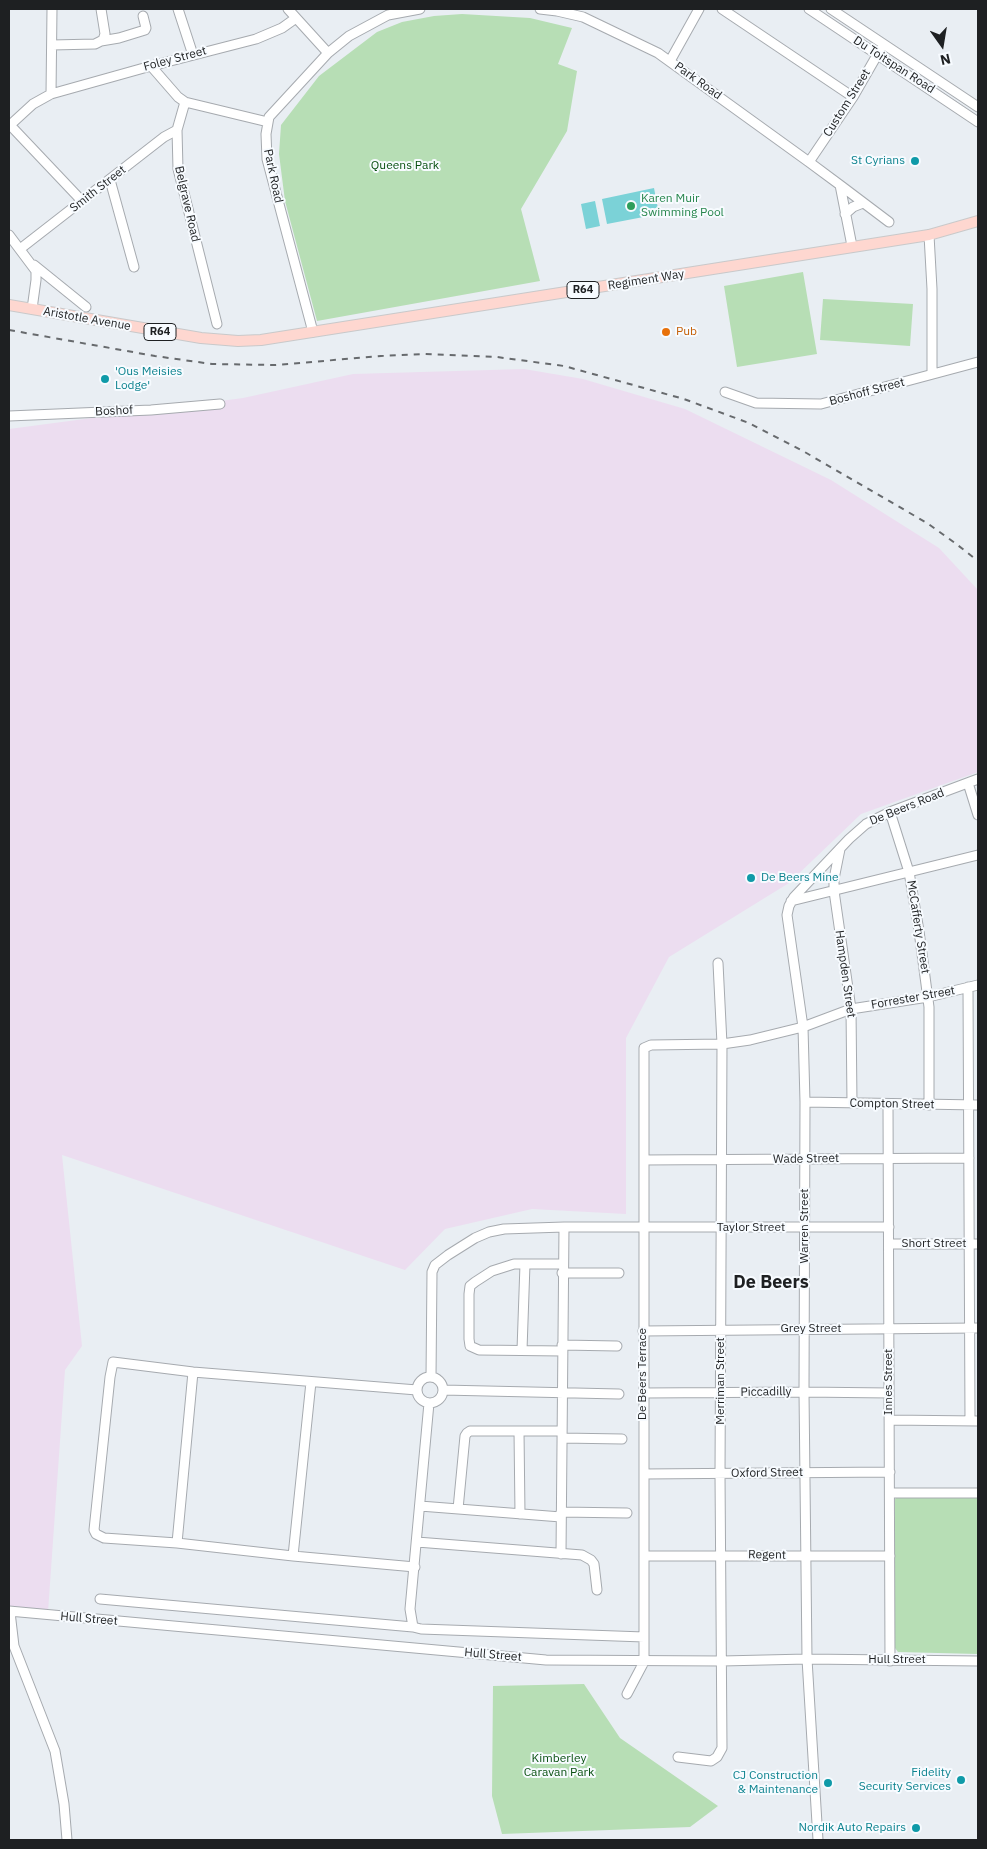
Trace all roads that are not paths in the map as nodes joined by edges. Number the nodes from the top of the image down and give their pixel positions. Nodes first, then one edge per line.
1 (52, 9) edge
2 (101, 9) edge
3 (178, 9) edge
4 (420, 9) edge
5 (540, 9) edge
6 (699, 9) edge
7 (722, 9) edge
8 (809, 9) edge
9 (831, 9) edge
10 (292, 12) edge
11 (574, 12) edge
12 (143, 16) dead end
13 (100, 42) junction
14 (884, 44) junction
15 (52, 45) junction
16 (328, 53) junction
17 (193, 54) junction
18 (878, 54) junction
19 (670, 60) junction
20 (151, 66) junction
21 (51, 94) junction
22 (853, 97) junction
23 (185, 102) junction
24 (978, 107) edge
25 (268, 122) junction
26 (978, 122) edge
27 (9, 125) edge
28 (176, 130) junction
29 (809, 162) junction
30 (110, 180) junction
31 (840, 185) junction
32 (82, 201) junction
33 (863, 203) junction
34 (845, 214) junction
35 (978, 221) edge
36 (889, 222) dead end
37 (9, 235) edge
38 (929, 235) junction
39 (852, 246) junction
40 (20, 249) junction
41 (30, 262) junction
42 (134, 267) dead end
43 (9, 305) edge
44 (86, 307) dead end
45 (32, 309) junction
46 (217, 324) dead end
47 (313, 332) junction
48 (978, 362) edge
49 (932, 374) junction
50 (725, 392) dead end
51 (220, 404) dead end
52 (9, 416) edge
53 (978, 779) edge
54 (968, 783) junction
55 (890, 812) junction
56 (978, 815) edge
57 (841, 847) junction
58 (978, 855) edge
59 (909, 872) junction
60 (834, 891) junction
61 (791, 901) junction
62 (787, 915) joint
63 (718, 963) dead end
64 (978, 985) edge
65 (968, 987) junction
66 (928, 997) junction
67 (851, 1009) junction
68 (803, 1027) junction
69 (722, 1044) junction
70 (644, 1048) joint
71 (805, 1102) junction
72 (852, 1103) junction
73 (888, 1104) junction
74 (929, 1105) junction
75 (968, 1105) junction
76 (978, 1105) edge
77 (889, 1157) junction
78 (969, 1158) junction
79 (723, 1159) junction
80 (805, 1159) junction
81 (644, 1160) junction
82 (564, 1227) junction
83 (805, 1227) junction
84 (889, 1227) junction
85 (643, 1228) junction
86 (722, 1228) junction
87 (889, 1244) junction
88 (974, 1244) edge
89 (526, 1264) junction
90 (562, 1268) junction
91 (619, 1273) dead end
92 (889, 1328) junction
93 (974, 1328) edge
94 (804, 1329) junction
95 (643, 1330) junction
96 (721, 1330) junction
97 (617, 1346) dead end
98 (562, 1348) junction
99 (522, 1350) junction
100 (193, 1372) junction
101 (430, 1377) junction
102 (311, 1382) junction
103 (417, 1390) junction
104 (443, 1390) junction
105 (804, 1392) junction
106 (562, 1393) junction
107 (644, 1393) junction
108 (721, 1393) junction
109 (890, 1393) junction
110 (619, 1394) dead end
111 (429, 1403) junction
112 (890, 1420) junction
113 (974, 1421) edge
114 (518, 1431) junction
115 (562, 1435) junction
116 (622, 1439) dead end
117 (890, 1472) junction
118 (806, 1473) junction
119 (644, 1474) junction
120 (720, 1474) junction
121 (978, 1493) edge
122 (890, 1494) junction
123 (420, 1506) junction
124 (458, 1509) junction
125 (627, 1513) dead end
126 (520, 1514) junction
127 (561, 1515) junction
128 (417, 1542) junction
129 (177, 1543) junction
130 (561, 1554) junction
131 (722, 1555) junction
132 (293, 1556) junction
133 (644, 1556) junction
134 (806, 1556) junction
135 (890, 1556) junction
136 (414, 1567) junction
137 (598, 1590) dead end
138 (100, 1599) dead end
139 (9, 1611) edge
140 (413, 1627) junction
141 (644, 1637) junction
142 (807, 1659) junction
143 (646, 1660) junction
144 (722, 1661) junction
145 (890, 1661) junction
146 (978, 1661) edge
147 (627, 1694) dead end
148 (678, 1757) dead end
149 (66, 1840) edge
150 (818, 1840) edge

1 - 15 street
2 - 13 street
3 - 17 street
4 - 16 street
5 - 11 street, Park Road
6 - 19 street
7 - 22 street
8 - 18 street, Du Toitspan Road
9 - 14 street, Du Toitspan Road
10 - 16 street
10 - 17 street, Foley Street
11 - 19 street, Park Road
12 - 13 street
13 - 15 street
14 - 18 street, Custom Street
14 - 24 street, Du Toitspan Road
15 - 21 street
16 - 25 street
17 - 20 street, Foley Street
18 - 22 street, Custom Street
18 - 26 street, Du Toitspan Road
19 - 29 street, Park Road
20 - 21 street, Foley Street
20 - 23 street
21 - 27 street, Foley Street
22 - 29 street, Custom Street
23 - 25 street
23 - 28 street, Belgrave Road
25 - 47 street, Park Road
27 - 32 street
28 - 30 street, Smith Street
28 - 46 street, Belgrave Road
29 - 31 street, Park Road
30 - 32 street, Smith Street
30 - 42 street
31 - 33 street, Park Road
31 - 34 street
32 - 40 street, Smith Street
33 - 34 street
33 - 36 street, Park Road
34 - 39 street
35 - 38 main road, Regiment Way / R64
37 - 40 street
38 - 39 main road, Regiment Way / R64
38 - 49 street
39 - 47 main road, Regiment Way / R64
40 - 41 street
41 - 44 street
41 - 45 street
43 - 45 main road, Aristotle Avenue / R64
45 - 47 main road, Aristotle Avenue / R64
48 - 49 street, Boshoff Street
49 - 50 street, Boshoff Street
51 - 52 street, Boshof
53 - 54 street, De Beers Road
54 - 55 street, De Beers Road
54 - 56 street
55 - 57 street, De Beers Road
55 - 59 street, McCafferty Street
57 - 60 street, Hampden Street
57 - 61 street, De Beers Road
58 - 59 street
59 - 60 street
59 - 66 street, McCafferty Street
60 - 61 street
60 - 67 street, Hampden Street
61 - 62 street, De Beers Road
62 - 68 street, Warren Street
63 - 69 street, Merriman Street
64 - 65 street, Forrester Street
65 - 66 street, Forrester Street
65 - 75 street
66 - 67 street, Forrester Street
66 - 74 street, McCafferty Street
67 - 68 street, Forrester Street
67 - 72 street, Hampden Street
68 - 69 street, Forrester Street
68 - 71 street, Warren Street
69 - 70 street, Forrester Street
69 - 79 street, Merriman Street
70 - 81 street, De Beers Terrace
71 - 72 street, Compton Street
71 - 80 street, Warren Street
72 - 73 street, Compton Street
73 - 74 street, Compton Street
73 - 77 street, Innes Street
74 - 75 street, Compton Street
75 - 76 street, Compton Street
75 - 78 street
77 - 78 street, Wade Street
77 - 80 street, Wade Street
77 - 84 street, Innes Street
78 - 88 street
79 - 80 street, Wade Street
79 - 81 street, Wade Street
79 - 86 street, Merriman Street
80 - 83 street, Warren Street
81 - 85 street, De Beers Terrace
82 - 85 street, Taylor Street
82 - 90 street
82 - 101 street, Taylor Street
83 - 84 street, Taylor Street
83 - 86 street, Taylor Street
83 - 94 street, Warren Street
84 - 87 street, Innes Street
85 - 86 street, Taylor Street
85 - 95 street, De Beers Terrace
86 - 96 street, Merriman Street
87 - 88 street, Short Street
87 - 92 street, Innes Street
88 - 93 street
89 - 90 street
89 - 99 street
89 - 99 street
90 - 91 street
90 - 98 street
92 - 93 street, Grey Street
92 - 94 street, Grey Street
92 - 109 street, Innes Street
93 - 113 street
94 - 96 street, Grey Street
94 - 105 street, Warren Street
95 - 96 street, Grey Street
95 - 107 street, De Beers Terrace
96 - 108 street, Merriman Street
97 - 98 street
98 - 99 street
98 - 106 street
100 - 102 street
100 - 129 street
100 - 129 street
101 - 103 street
101 - 104 street
102 - 103 street
102 - 132 street
103 - 111 street
104 - 106 street
104 - 111 street
105 - 108 street, Piccadilly
105 - 109 street, Piccadilly
105 - 118 street, Warren Street
106 - 110 street
106 - 115 street
107 - 108 street, Piccadilly
107 - 119 street, De Beers Terrace
108 - 120 street, Merriman Street
109 - 112 street, Innes Street
111 - 123 street
112 - 113 street
112 - 117 street, Innes Street
114 - 115 street
114 - 124 street
114 - 126 street
115 - 116 street
115 - 127 street
117 - 118 street, Oxford Street
117 - 122 street, Innes Street
118 - 120 street, Oxford Street
118 - 134 street, Warren Street
119 - 120 street, Oxford Street
119 - 133 street, De Beers Terrace
120 - 131 street, Merriman Street
121 - 122 street
122 - 135 street, Innes Street
123 - 124 street
123 - 128 street
124 - 126 street
125 - 127 street
126 - 127 street
127 - 130 street
128 - 130 street
128 - 136 street
129 - 132 street
130 - 137 street
131 - 133 street, Regent
131 - 134 street, Regent
131 - 144 street, Merriman Street
132 - 136 street
133 - 141 street, De Beers Terrace
134 - 135 street, Regent
134 - 142 street, Warren Street
135 - 145 street, Innes Street
136 - 140 street
138 - 140 street, Hull Street
139 - 143 street, Hull Street
139 - 149 street
140 - 141 street, Hull Street
141 - 143 street, De Beers Terrace
142 - 144 street, Hull Street
142 - 145 street, Hull Street
142 - 150 street, Warren Street
143 - 144 street, Hull Street
143 - 147 street
144 - 148 street, Merriman Street
145 - 146 street, Hull Street

